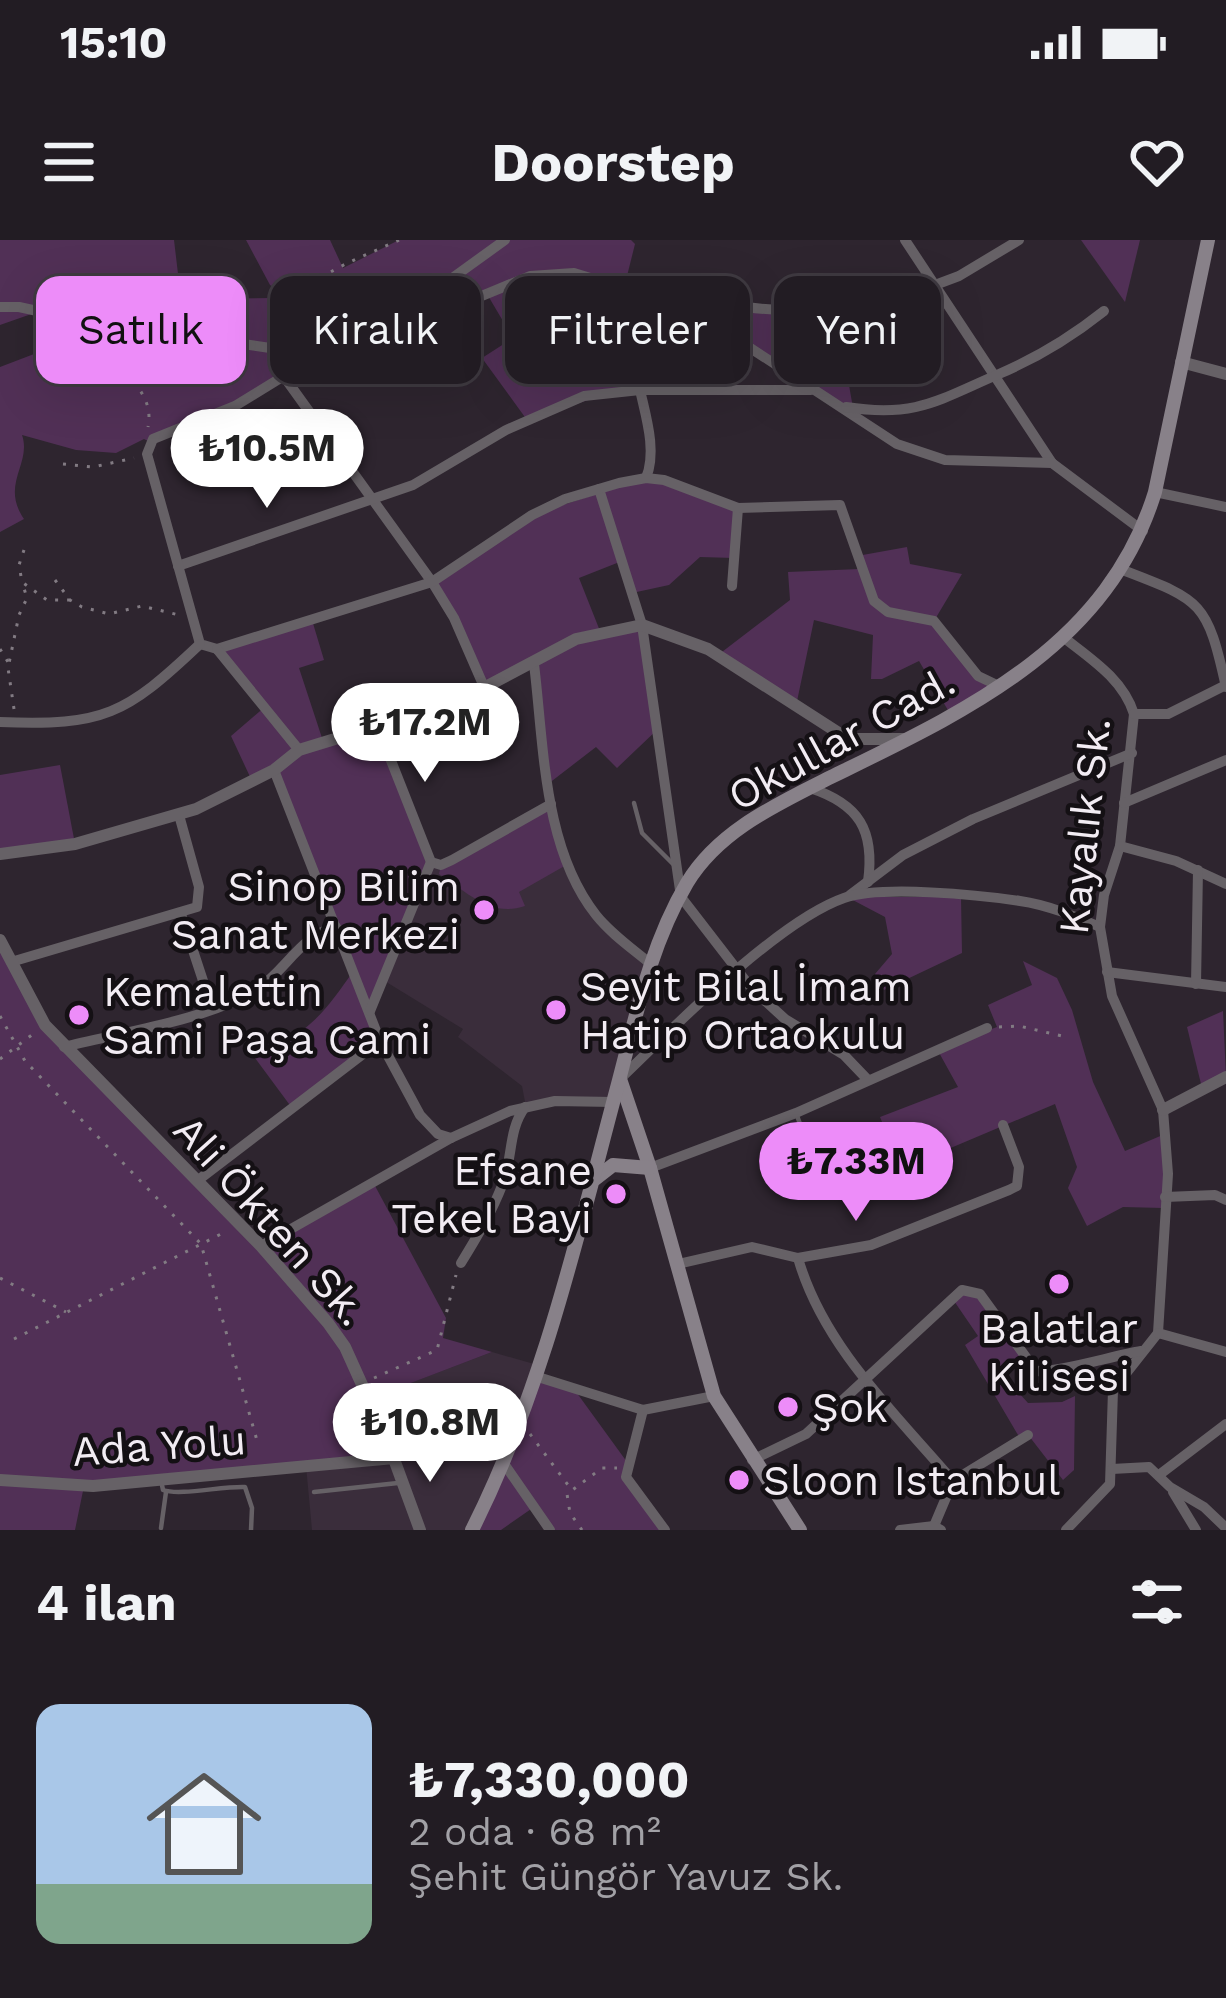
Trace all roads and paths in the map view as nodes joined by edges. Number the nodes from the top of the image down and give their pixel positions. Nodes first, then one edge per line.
1 (399, 240) edge
2 (505, 240) edge
3 (904, 240) edge
4 (1019, 240) edge
5 (1208, 240) edge
6 (326, 276) edge
7 (455, 276) edge
8 (541, 276) edge
9 (587, 276) edge
10 (929, 276) edge
11 (941, 277) edge
12 (941, 294) edge
13 (0, 307) edge
14 (36, 311) edge
15 (1104, 311) dead end
16 (750, 348) edge
17 (1181, 362) junction
18 (1226, 374) edge
19 (995, 375) junction
20 (133, 384) edge
21 (275, 384) edge
22 (290, 384) edge
23 (640, 390) junction
24 (815, 390) junction
25 (839, 406) junction
26 (149, 448) junction
27 (1052, 463) junction
28 (63, 464) dead end
29 (646, 478) junction
30 (599, 489) junction
31 (1155, 492) junction
32 (370, 501) junction
33 (1226, 507) edge
34 (738, 508) junction
35 (1143, 531) junction
36 (24, 550) dead end
37 (178, 566) junction
38 (1120, 569) junction
39 (55, 580) dead end
40 (22, 581) junction
41 (432, 582) junction
42 (732, 586) dead end
43 (70, 600) junction
44 (193, 619) junction
45 (642, 625) junction
46 (1063, 637) junction
47 (200, 644) junction
48 (1221, 647) edge
49 (0, 649) edge
50 (218, 650) junction
51 (9, 664) junction
52 (534, 664) junction
53 (1226, 686) edge
54 (1001, 687) junction
55 (485, 689) junction
56 (1134, 714) junction
57 (7, 722) edge
58 (377, 725) junction
59 (909, 739) junction
60 (299, 750) junction
61 (1132, 753) junction
62 (1226, 760) edge
63 (274, 770) junction
64 (810, 788) junction
65 (634, 803) dead end
66 (1124, 803) junction
67 (551, 804) junction
68 (179, 815) junction
69 (1120, 846) junction
70 (0, 854) edge
71 (431, 862) junction
72 (678, 868) junction
73 (1198, 870) junction
74 (868, 881) junction
75 (1226, 884) edge
76 (681, 897) junction
77 (847, 897) junction
78 (181, 914) junction
79 (336, 927) junction
80 (1100, 927) junction
81 (0, 940) edge
82 (10, 962) junction
83 (652, 964) junction
84 (739, 971) junction
85 (1107, 972) junction
86 (1196, 985) junction
87 (1226, 987) edge
88 (212, 1009) junction
89 (370, 1011) junction
90 (0, 1016) edge
91 (45, 1025) junction
92 (987, 1028) joint
93 (1062, 1036) dead end
94 (380, 1041) junction
95 (15, 1047) junction
96 (64, 1047) junction
97 (0, 1059) edge
98 (867, 1078) junction
99 (1226, 1078) edge
100 (620, 1079) junction
101 (614, 1102) junction
102 (526, 1107) junction
103 (1163, 1110) junction
104 (796, 1113) junction
105 (1003, 1125) dead end
106 (451, 1138) junction
107 (650, 1168) junction
108 (819, 1175) dead end
109 (197, 1181) junction
110 (591, 1185) junction
111 (1222, 1196) edge
112 (1165, 1197) junction
113 (240, 1224) junction
114 (201, 1244) junction
115 (261, 1246) junction
116 (799, 1258) junction
117 (461, 1263) joint
118 (678, 1264) junction
119 (0, 1278) edge
120 (66, 1312) junction
121 (1158, 1333) junction
122 (14, 1339) dead end
123 (1141, 1351) junction
124 (1226, 1352) edge
125 (538, 1377) junction
126 (865, 1378) junction
127 (361, 1384) junction
128 (714, 1396) junction
129 (643, 1410) junction
130 (522, 1423) junction
131 (1226, 1424) edge
132 (1028, 1435) dead end
133 (259, 1444) dead end
134 (394, 1458) junction
135 (752, 1460) junction
136 (505, 1465) junction
137 (1112, 1469) junction
138 (625, 1470) junction
139 (1159, 1475) junction
140 (0, 1480) edge
141 (953, 1480) junction
142 (404, 1482) junction
143 (163, 1486) junction
144 (1170, 1487) junction
145 (571, 1489) junction
146 (314, 1492) dead end
147 (568, 1510) junction
148 (161, 1528) edge
149 (548, 1528) edge
150 (938, 1528) edge
151 (1226, 1528) edge
152 (251, 1530) edge
153 (420, 1530) edge
154 (472, 1530) edge
155 (582, 1530) edge
156 (665, 1530) edge
157 (800, 1530) edge
158 (900, 1530) edge
159 (1066, 1530) edge
160 (1196, 1530) edge

1 - 6 path
2 - 7 street
3 - 10 street
4 - 11 street
5 - 17 main road, Okullar Cad.
8 - 9 street
12 - 19 street
13 - 14 street
15 - 19 street
16 - 24 street
17 - 18 street
17 - 31 main road, Okullar Cad.
19 - 25 street
19 - 27 street
20 - 26 path
21 - 26 street
22 - 32 street
23 - 24 street
23 - 29 street
23 - 32 street
24 - 25 street
25 - 27 street
26 - 28 path
26 - 37 street
27 - 35 street
29 - 30 street
29 - 34 street
30 - 41 street
30 - 45 street
31 - 33 street
31 - 35 main road, Okullar Cad.
32 - 37 street
32 - 41 street
34 - 42 street
34 - 54 street
35 - 38 main road, Okullar Cad.
36 - 40 path
37 - 44 street
38 - 46 main road, Okullar Cad.
38 - 48 street
39 - 43 path
40 - 43 path
40 - 51 path
41 - 50 street
41 - 55 street
43 - 44 path
44 - 47 street
45 - 52 street
45 - 59 street
45 - 72 street
46 - 54 main road, Okullar Cad.
46 - 56 street, Kayalık Sk.
47 - 50 street
47 - 57 street
48 - 53 street
49 - 51 path
50 - 60 street
51 - 57 path
52 - 55 street
52 - 67 street
53 - 56 street
54 - 59 main road, Okullar Cad.
55 - 58 street
56 - 61 street, Kayalık Sk.
58 - 60 street
58 - 71 street
59 - 64 main road, Okullar Cad.
60 - 63 street
61 - 66 street, Kayalık Sk.
61 - 74 street
62 - 66 street
63 - 68 street
63 - 79 street
64 - 74 street
64 - 76 main road, Okullar Cad.
65 - 72 lane
66 - 69 street, Kayalık Sk.
67 - 71 street
67 - 83 street
68 - 70 street
68 - 78 street
69 - 73 street
69 - 80 street, Kayalık Sk.
71 - 89 street
72 - 76 street
73 - 75 street
73 - 86 street
74 - 77 street
76 - 83 main road, Okullar Cad.
76 - 84 street
77 - 80 street
77 - 84 street
78 - 82 street
78 - 88 street
79 - 88 street
79 - 89 street
80 - 85 street, Kayalık Sk.
81 - 82 street, Ali Ökten Sk.
82 - 91 street, Ali Ökten Sk.
83 - 100 main road, Okullar Cad.
84 - 98 street
84 - 100 street
85 - 86 street
85 - 103 street, Kayalık Sk.
86 - 87 street
88 - 96 street
89 - 94 street
90 - 95 path
91 - 95 path
91 - 96 street, Ali Ökten Sk.
92 - 93 path
92 - 98 street
94 - 106 street
94 - 109 street
95 - 97 path
95 - 114 path
96 - 109 street, Ali Ökten Sk.
98 - 104 street
99 - 103 street
100 - 101 main road, Okullar Cad.
100 - 107 main road
101 - 102 street
101 - 110 main road, Okullar Cad.
102 - 106 street
102 - 117 street
103 - 112 street
104 - 107 street
104 - 108 lane
105 - 116 street
106 - 115 street
107 - 110 main road
107 - 118 main road
109 - 113 street, Ali Ökten Sk.
110 - 125 main road, Okullar Cad.
111 - 112 street
112 - 121 street
113 - 114 path
113 - 115 street, Ali Ökten Sk.
114 - 120 path
114 - 133 path
115 - 127 street, Ali Ökten Sk.
116 - 118 street
116 - 126 street
117 - 127 path
118 - 128 main road
119 - 120 path
120 - 122 path
121 - 123 street
121 - 124 street
123 - 126 street
123 - 137 street
125 - 129 street
125 - 130 main road, Okullar Cad.
126 - 135 street
126 - 141 street
127 - 134 street, Ali Ökten Sk.
128 - 129 street
128 - 135 main road
129 - 138 street
130 - 136 main road, Okullar Cad.
130 - 145 path
131 - 139 street
132 - 141 street
134 - 142 street, Ali Ökten Sk.
134 - 143 street, Ada Yolu
135 - 157 main road
136 - 149 street
136 - 154 main road, Okullar Cad.
137 - 139 street
137 - 159 street
138 - 145 path
138 - 156 street
139 - 144 street
140 - 143 street, Ada Yolu
141 - 150 street
142 - 146 lane
142 - 153 street, Ali Ökten Sk.
143 - 148 lane
143 - 152 lane
144 - 151 street
144 - 160 street
145 - 147 path
147 - 149 path
147 - 155 path
150 - 158 street

